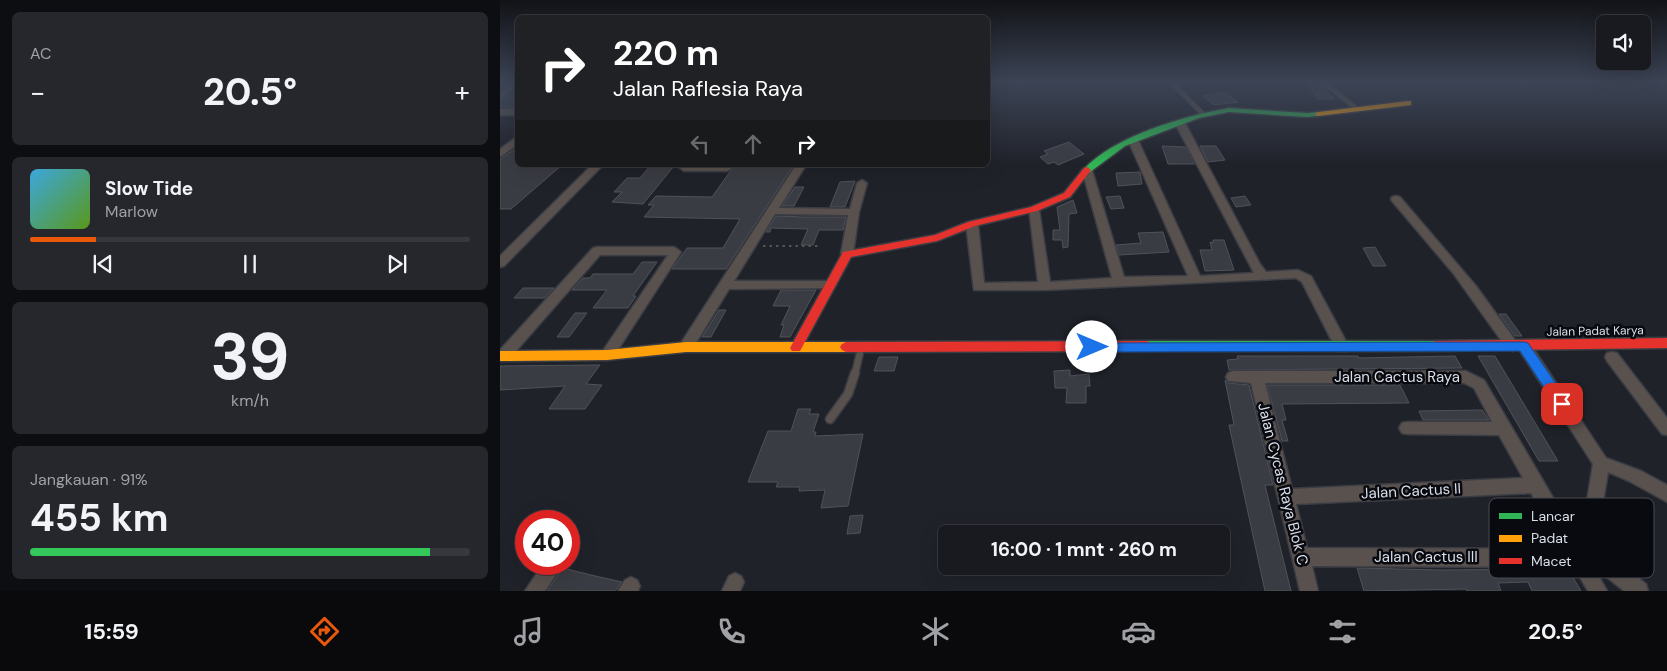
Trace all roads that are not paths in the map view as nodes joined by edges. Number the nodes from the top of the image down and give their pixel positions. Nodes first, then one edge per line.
1 (1199, 110) edge
2 (1351, 110) edge
3 (500, 112) edge
4 (515, 112) edge
5 (1203, 114) junction
6 (1180, 123) junction
7 (1133, 140) junction
8 (515, 143) edge
9 (500, 154) edge
10 (596, 167) edge
11 (683, 167) edge
12 (800, 167) edge
13 (727, 168) dead end
14 (1087, 170) junction
15 (862, 183) dead end
16 (1396, 199) dead end
17 (1034, 209) junction
18 (771, 211) junction
19 (854, 212) junction
20 (972, 224) junction
21 (847, 254) junction
22 (503, 257) edge
23 (1262, 275) junction
24 (1196, 280) junction
25 (1123, 282) junction
26 (726, 285) junction
27 (830, 285) junction
28 (1045, 286) junction
29 (1667, 344) edge
30 (1518, 346) junction
31 (686, 347) junction
32 (1342, 347) junction
33 (796, 348) junction
34 (862, 348) junction
35 (607, 355) junction
36 (502, 356) edge
37 (1612, 357) dead end
38 (1233, 377) dead end
39 (1257, 377) junction
40 (830, 419) dead end
41 (1407, 428) dead end
42 (1502, 429) junction
43 (1667, 429) edge
44 (1601, 463) junction
45 (1535, 485) junction
46 (1667, 494) edge
47 (1286, 497) junction
48 (1544, 498) edge
49 (1596, 498) edge
50 (1489, 554) edge
51 (1302, 557) junction
52 (546, 575) edge
53 (1592, 578) edge
54 (1620, 578) edge
55 (534, 591) edge
56 (1309, 591) edge
57 (1598, 591) edge
58 (1639, 591) edge

1 - 5 lane
2 - 5 street
3 - 4 street
5 - 6 street
6 - 7 street
6 - 23 street
7 - 14 street
7 - 24 street
8 - 9 street
10 - 22 street
11 - 13 street
12 - 18 street
14 - 17 street
14 - 25 street
15 - 19 street
16 - 30 street
17 - 20 street
17 - 28 street
18 - 19 street
18 - 26 street
19 - 21 street
20 - 21 street
20 - 28 street
21 - 27 street
23 - 24 street
23 - 32 street
24 - 25 street
25 - 28 street
26 - 27 street
26 - 31 street
27 - 33 street
29 - 30 street, Jalan Padat Karya
30 - 32 street, Jalan Padat Karya
30 - 44 street
31 - 33 street, Jalan Padat Karya
31 - 35 street, Jalan Padat Karya
32 - 34 street, Jalan Padat Karya
33 - 34 street, Jalan Padat Karya
34 - 40 lane
35 - 36 street, Jalan Padat Karya
35 - 36 street
37 - 43 street
38 - 39 street, Jalan Cactus Raya
39 - 42 street, Jalan Cactus Raya
39 - 47 street, Jalan Cycas Raya Blok C
41 - 42 street
42 - 45 street, Jalan Cactus Raya
44 - 46 street
44 - 49 street
45 - 47 street, Jalan Cactus II
45 - 48 street, Jalan Cactus Raya
47 - 51 street, Jalan Cycas Raya Blok C
50 - 51 street, Jalan Cactus III
51 - 56 street, Jalan Cycas Raya Blok C
52 - 55 street
53 - 57 street, Jalan Cactus Raya
54 - 58 street

